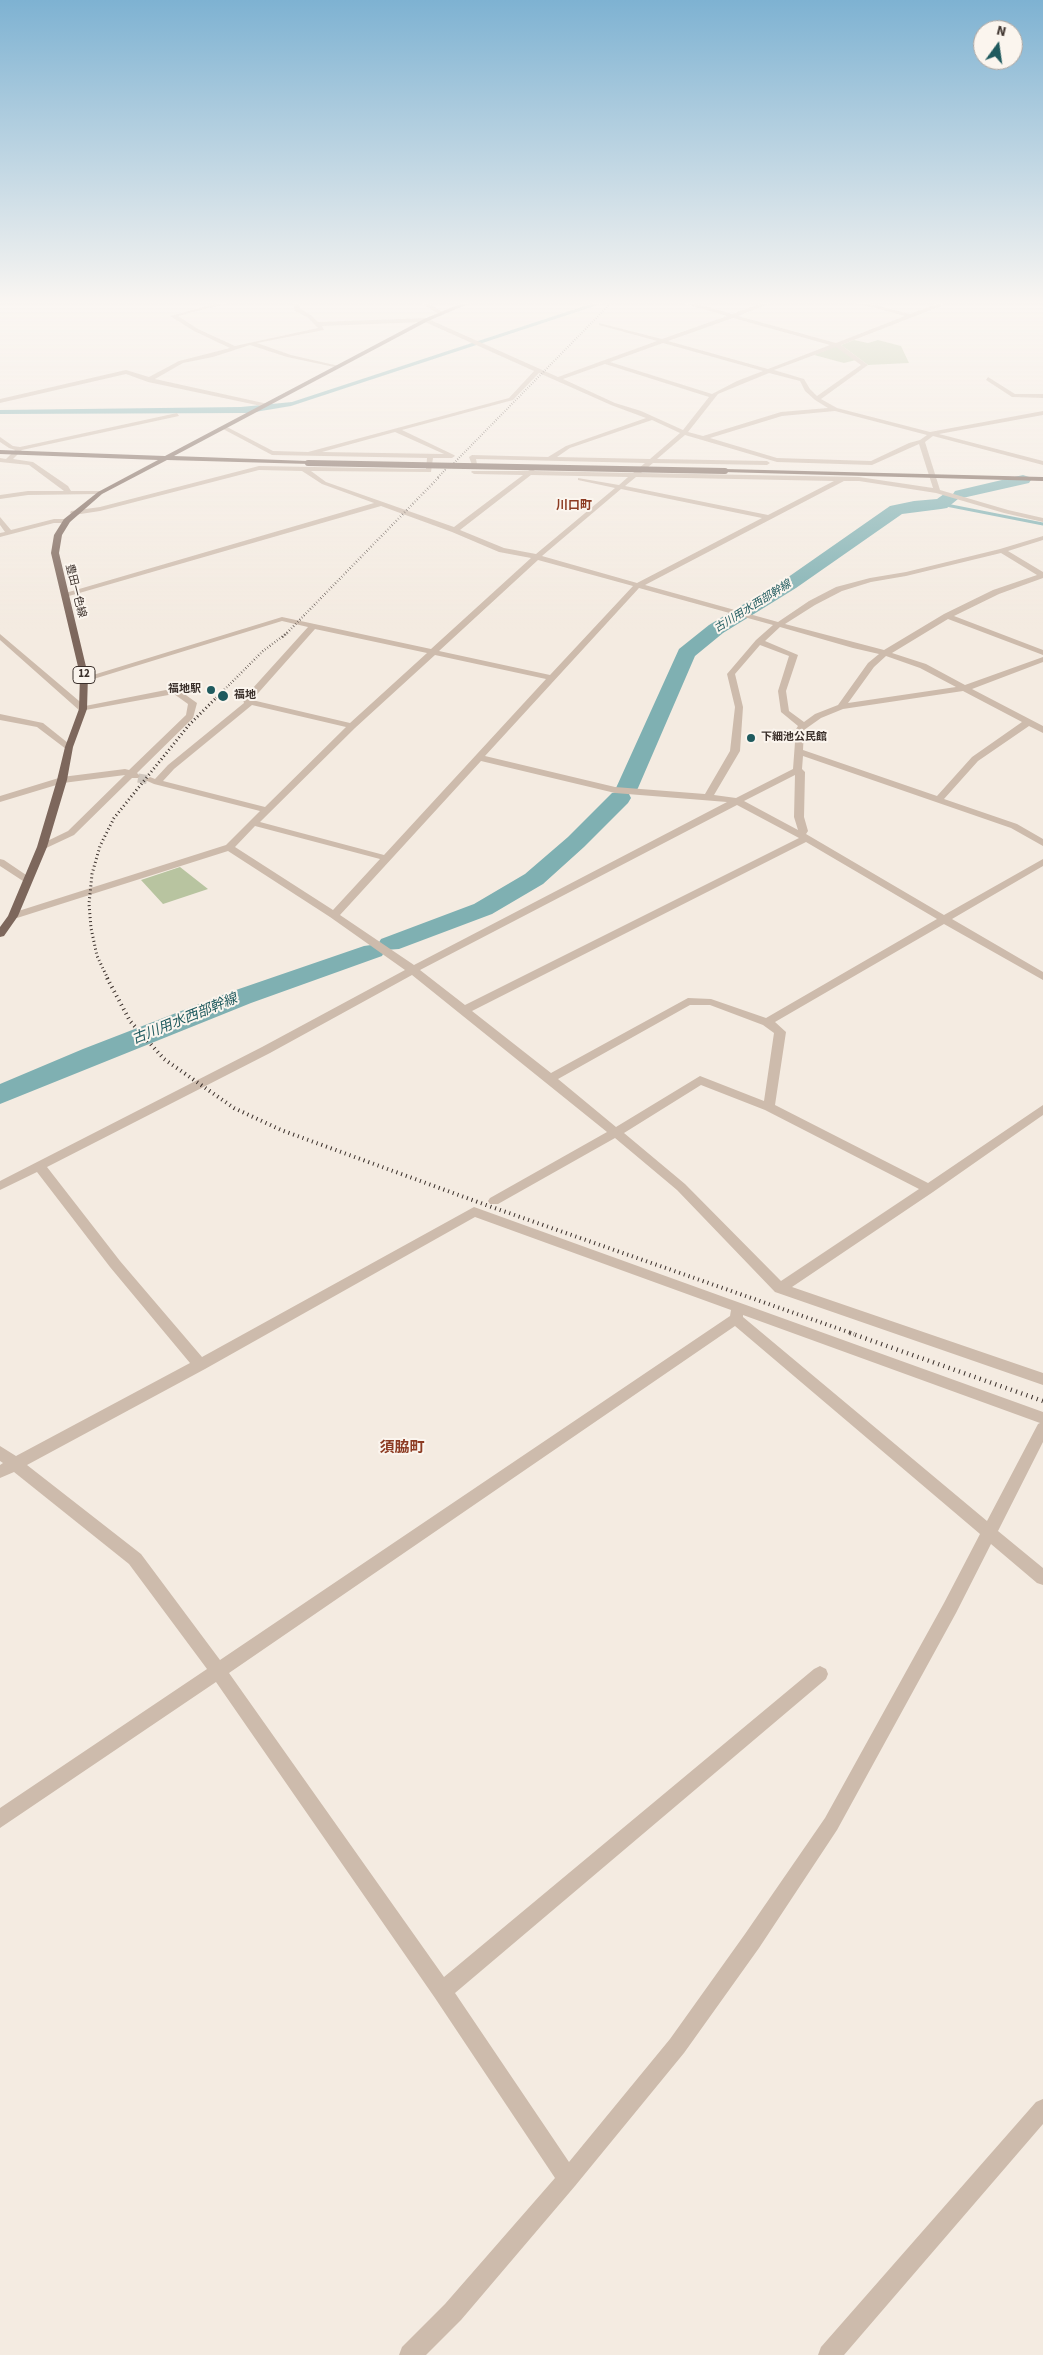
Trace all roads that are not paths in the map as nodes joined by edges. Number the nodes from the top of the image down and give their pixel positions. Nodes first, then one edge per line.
1 (255, 411) edge
2 (467, 411) edge
3 (632, 411) edge
4 (702, 411) edge
5 (814, 411) edge
6 (843, 411) edge
7 (1043, 412) edge
8 (177, 414) dead end
9 (652, 418) junction
10 (225, 428) junction
11 (396, 430) junction
12 (684, 433) junction
13 (933, 433) junction
14 (704, 438) junction
15 (0, 440) edge
16 (922, 442) junction
17 (0, 452) edge
18 (310, 453) junction
19 (9, 456) edge
20 (430, 456) junction
21 (549, 459) junction
22 (163, 460) junction
23 (777, 460) junction
24 (649, 461) junction
25 (1043, 463) edge
26 (474, 464) dead end
27 (305, 466) junction
28 (474, 472) dead end
29 (530, 473) junction
30 (548, 473) junction
31 (1043, 473) edge
32 (632, 474) junction
33 (932, 474) junction
34 (842, 479) junction
35 (1043, 479) edge
36 (618, 487) junction
37 (937, 491) junction
38 (100, 493) junction
39 (69, 494) junction
40 (0, 497) edge
41 (380, 504) junction
42 (74, 513) junction
43 (768, 518) junction
44 (0, 519) edge
45 (1043, 520) edge
46 (67, 521) junction
47 (455, 530) junction
48 (9, 532) junction
49 (0, 535) edge
50 (1043, 538) edge
51 (1002, 551) junction
52 (536, 557) junction
53 (1043, 575) edge
54 (638, 585) junction
55 (65, 596) junction
56 (947, 616) junction
57 (778, 625) junction
58 (314, 626) junction
59 (0, 636) edge
60 (759, 642) junction
61 (433, 652) junction
62 (886, 652) junction
63 (1043, 654) edge
64 (1043, 659) edge
65 (552, 678) junction
66 (84, 679) junction
67 (966, 688) junction
68 (250, 702) junction
69 (841, 707) junction
70 (83, 709) junction
71 (0, 717) edge
72 (1027, 723) junction
73 (352, 726) junction
74 (803, 726) junction
75 (1043, 730) edge
76 (70, 747) junction
77 (798, 752) junction
78 (478, 758) junction
79 (797, 770) junction
80 (135, 775) junction
81 (62, 780) junction
82 (708, 797) junction
83 (0, 800) edge
84 (938, 800) junction
85 (737, 801) junction
86 (266, 810) junction
87 (254, 823) junction
88 (803, 837) junction
89 (1043, 843) edge
90 (42, 846) junction
91 (228, 847) junction
92 (386, 858) junction
93 (0, 862) edge
94 (1043, 862) edge
95 (27, 879) junction
96 (334, 915) junction
97 (13, 916) junction
98 (943, 918) junction
99 (0, 934) edge
100 (413, 970) junction
101 (1043, 977) edge
102 (464, 1010) junction
103 (767, 1022) junction
104 (550, 1078) junction
105 (769, 1106) junction
106 (1043, 1109) edge
107 (615, 1133) junction
108 (39, 1166) junction
109 (0, 1186) edge
110 (929, 1189) junction
111 (494, 1201) dead end
112 (780, 1288) junction
113 (736, 1314) junction
114 (200, 1365) junction
115 (1043, 1379) edge
116 (1043, 1418) edge
117 (1043, 1428) edge
118 (0, 1452) edge
119 (14, 1463) junction
120 (0, 1472) edge
121 (989, 1533) junction
122 (1043, 1578) edge
123 (218, 1671) junction
124 (820, 1674) dead end
125 (0, 1819) edge
126 (442, 1991) junction
127 (1043, 2109) edge
128 (568, 2179) junction
129 (410, 2355) edge
130 (829, 2355) edge

1 - 10 main road, 豊田一色線 / 12
2 - 11 street
3 - 9 street
4 - 12 street
5 - 14 street
6 - 13 street
7 - 13 street
8 - 19 street
9 - 12 street
9 - 21 street
10 - 18 street
10 - 22 main road, 豊田一色線 / 12
11 - 18 street
11 - 20 street
12 - 14 street
12 - 24 street
13 - 16 street
13 - 25 street
14 - 23 street
15 - 19 street
16 - 23 street
16 - 33 street
17 - 19 main road
18 - 20 street
19 - 22 main road
19 - 39 street
20 - 27 street
21 - 24 street
21 - 26 street
21 - 29 street
22 - 27 main road
22 - 38 main road, 豊田一色線 / 12
23 - 24 street
24 - 32 street
27 - 33 main road, bridge
27 - 41 street
27 - 42 street
28 - 29 street
29 - 30 street
29 - 47 street
30 - 32 street
30 - 36 street
31 - 33 main road
32 - 34 street
32 - 36 street
33 - 35 main road
33 - 37 street
34 - 37 street
34 - 43 street
36 - 43 street
36 - 52 street
37 - 45 street
38 - 39 street
38 - 42 main road, 豊田一色線 / 12
39 - 40 street
41 - 47 street
41 - 55 street
42 - 46 main road, 豊田一色線 / 12
43 - 54 street
44 - 48 street
46 - 48 street
46 - 55 main road, 豊田一色線 / 12
47 - 52 street
48 - 49 street
50 - 51 street
51 - 53 street
51 - 57 street
52 - 54 street
52 - 61 street
53 - 56 street
54 - 57 street
54 - 65 street
55 - 66 main road, 豊田一色線 / 12
56 - 62 street
56 - 63 street
57 - 60 street
57 - 62 street
58 - 61 street
58 - 66 street
58 - 68 street
59 - 70 street
60 - 74 street
60 - 82 street
61 - 65 street
61 - 73 street
62 - 67 street
62 - 69 street
64 - 67 street
65 - 78 street
66 - 70 main road, 豊田一色線 / 12
67 - 69 street
67 - 72 street
68 - 73 street
68 - 86 street
69 - 74 street
70 - 76 main road, 豊田一色線 / 12
70 - 80 street
71 - 76 street
72 - 75 street
72 - 84 street
73 - 86 street
74 - 77 street
76 - 81 main road, 豊田一色線 / 12
77 - 79 street
77 - 84 street
78 - 82 street
78 - 92 street
79 - 85 street
79 - 88 street
80 - 81 street
80 - 90 street
81 - 83 street
81 - 90 main road, 豊田一色線 / 12
82 - 85 street
84 - 89 street
85 - 88 street
85 - 100 street
86 - 87 street
87 - 91 street
87 - 92 street
88 - 98 street
88 - 102 street
90 - 95 main road, 豊田一色線 / 12
91 - 96 street
91 - 97 street
92 - 96 street
93 - 95 street
94 - 98 street
95 - 97 main road, 豊田一色線 / 12
96 - 100 street
97 - 99 main road, 豊田一色線 / 12
98 - 101 street
98 - 103 street
100 - 102 street
100 - 108 street
102 - 104 street
103 - 104 street
103 - 105 street
104 - 107 street
105 - 107 street
105 - 110 street
106 - 110 street
107 - 111 street
107 - 112 street
108 - 109 street
108 - 114 street
110 - 112 street
112 - 115 street
113 - 114 street
113 - 116 street
113 - 121 street
113 - 123 street
114 - 119 street
117 - 121 street
118 - 119 street
119 - 120 street
119 - 123 street
121 - 122 street
121 - 128 street
123 - 125 street
123 - 126 street
124 - 126 street
126 - 128 street
127 - 130 street
128 - 129 street

